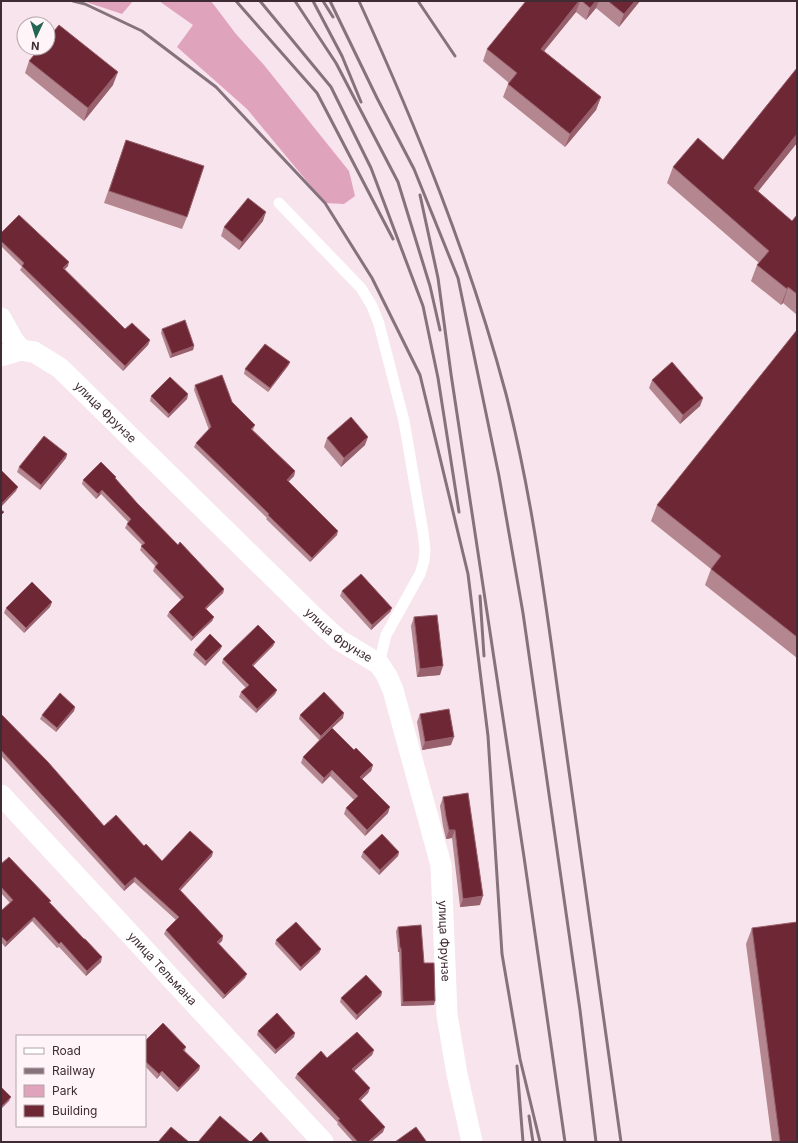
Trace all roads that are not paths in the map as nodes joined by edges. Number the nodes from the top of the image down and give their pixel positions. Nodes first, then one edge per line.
1 (279, 203) dead end
2 (1, 318) edge
3 (22, 350) junction
4 (1, 356) edge
5 (379, 664) junction
6 (1, 795) edge
7 (323, 1142) edge
8 (472, 1142) edge

1 - 5 lane
2 - 3 street
3 - 4 street
3 - 5 street, улица Фрунзе
5 - 8 street, улица Фрунзе
6 - 7 street, улица Тельмана

